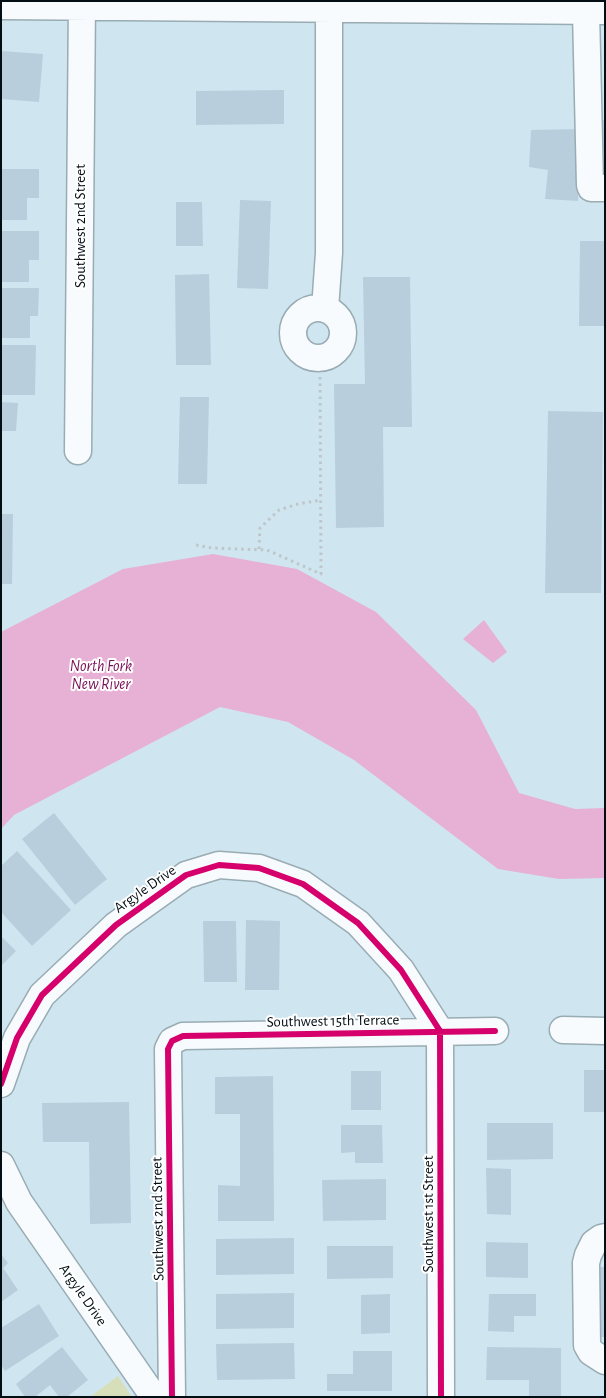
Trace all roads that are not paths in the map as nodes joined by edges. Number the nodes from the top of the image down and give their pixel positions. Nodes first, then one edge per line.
1 (82, 4) edge
2 (1, 6) edge
3 (329, 8) junction
4 (591, 8) edge
5 (596, 92) edge
6 (605, 188) edge
7 (324, 309) dead end
8 (78, 451) dead end
9 (563, 1030) dead end
10 (440, 1031) junction
11 (495, 1031) dead end
12 (605, 1031) edge
13 (172, 1041) joint
14 (1, 1084) edge
15 (1, 1165) edge
16 (605, 1237) edge
17 (605, 1361) edge
18 (154, 1397) edge
19 (172, 1397) edge
20 (440, 1397) edge

1 - 2 street
1 - 3 street
1 - 8 street, Southwest 2nd Street
3 - 4 street
3 - 7 street
4 - 5 street
5 - 6 street
9 - 12 street
10 - 11 street, Southwest 15th Terrace
10 - 13 street, Southwest 15th Terrace
10 - 14 street, Argyle Drive
10 - 20 street, Southwest 1st Street
13 - 19 street, Southwest 2nd Street
15 - 18 street, Argyle Drive
16 - 17 street

